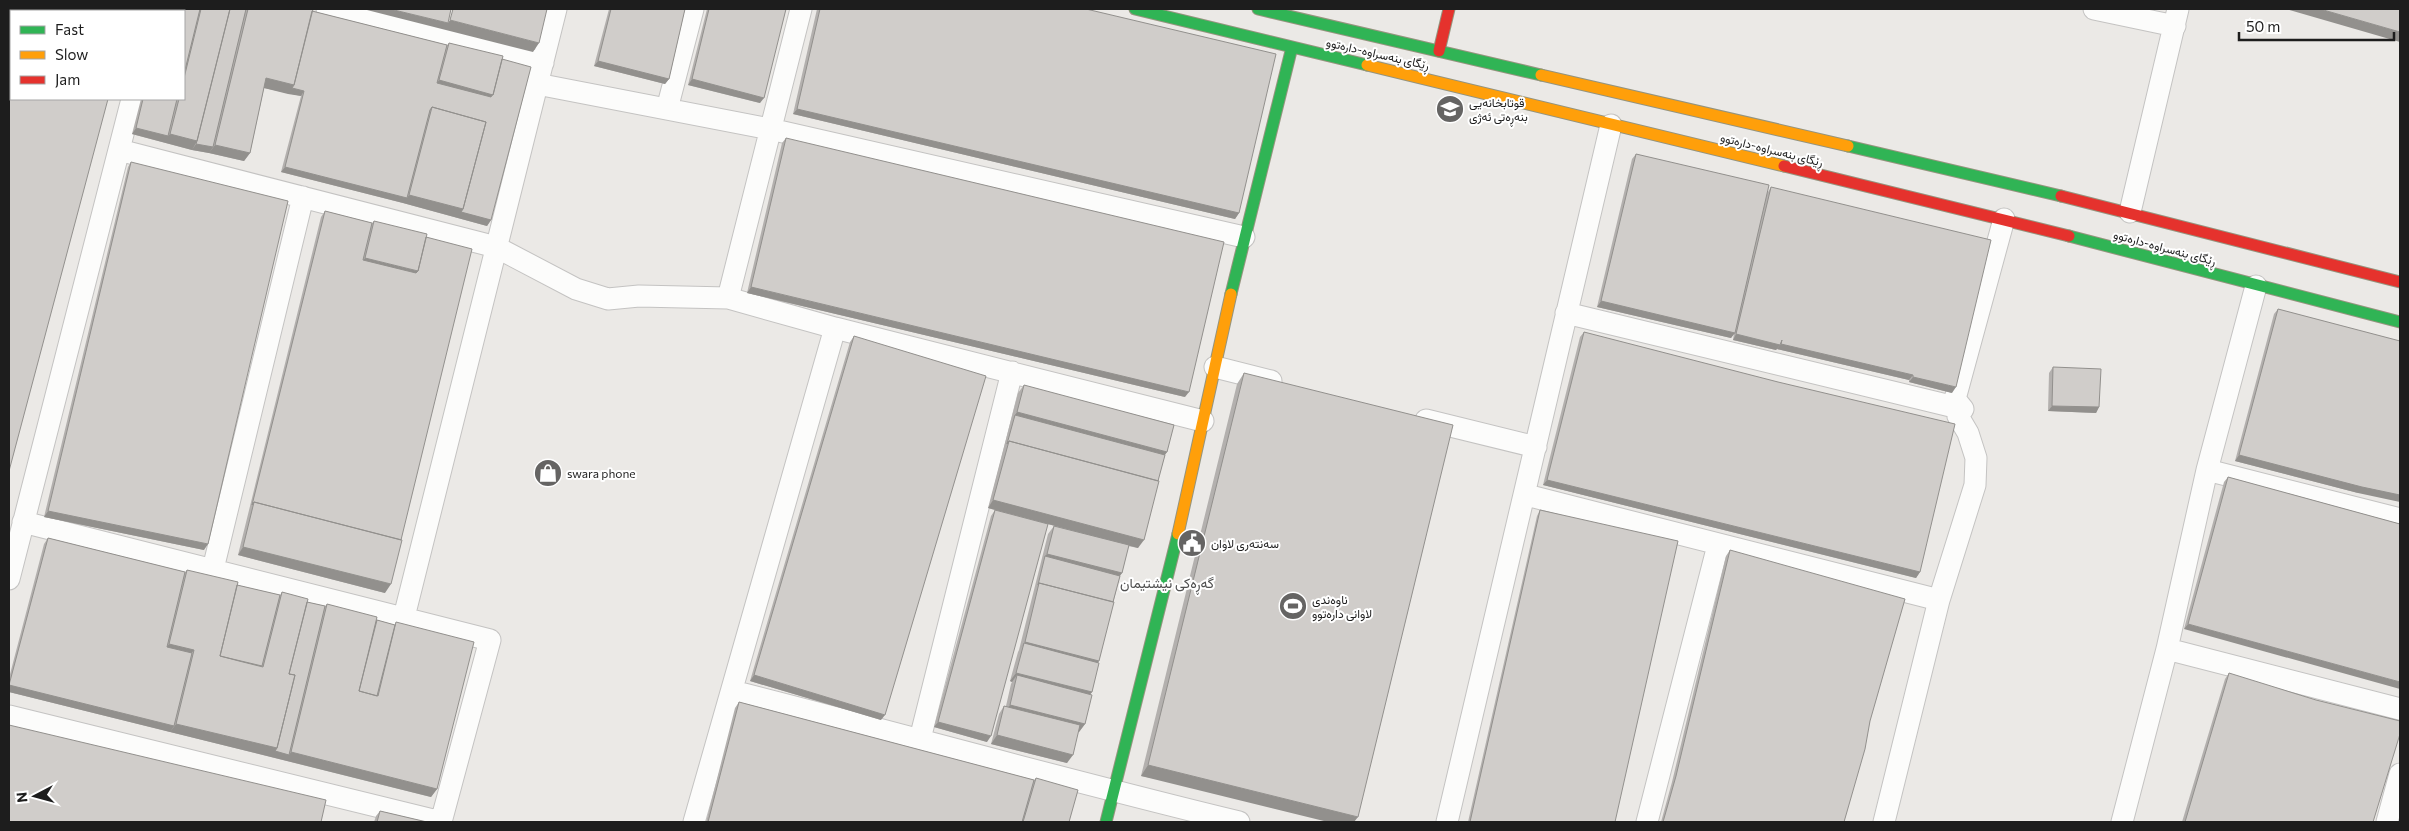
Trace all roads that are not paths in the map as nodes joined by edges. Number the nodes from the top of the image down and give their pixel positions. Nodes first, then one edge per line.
1 (327, 9) edge
2 (556, 9) edge
3 (693, 9) edge
4 (801, 9) edge
5 (1135, 9) edge
6 (1258, 9) edge
7 (1449, 9) edge
8 (2094, 9) edge
9 (1299, 14) edge
10 (2176, 17) edge
11 (1292, 47) junction
12 (1439, 52) junction
13 (543, 63) junction
14 (537, 84) junction
15 (132, 100) edge
16 (1640, 107) junction
17 (667, 109) junction
18 (1611, 125) junction
19 (770, 129) junction
20 (1635, 130) junction
21 (119, 150) junction
22 (303, 197) junction
23 (2130, 212) junction
24 (2004, 219) junction
25 (1244, 237) junction
26 (496, 247) junction
27 (2400, 282) edge
28 (2256, 286) junction
29 (728, 298) junction
30 (1566, 313) junction
31 (2400, 322) edge
32 (835, 328) junction
33 (1215, 368) junction
34 (1012, 372) junction
35 (1291, 386) edge
36 (1963, 409) junction
37 (1404, 414) edge
38 (1203, 421) junction
39 (1536, 447) junction
40 (2207, 470) junction
41 (1526, 495) junction
42 (2400, 519) edge
43 (23, 522) junction
44 (1718, 545) junction
45 (213, 569) junction
46 (9, 579) edge
47 (1939, 600) junction
48 (404, 617) junction
49 (2167, 648) junction
50 (732, 691) junction
51 (2400, 709) edge
52 (9, 716) edge
53 (920, 739) junction
54 (2400, 774) edge
55 (1113, 792) junction
56 (441, 822) edge
57 (694, 822) edge
58 (1106, 822) edge
59 (1239, 822) edge
60 (1447, 822) edge
61 (1647, 822) edge
62 (1884, 822) edge
63 (2122, 822) edge
64 (2387, 822) edge

1 - 13 street
2 - 13 street
3 - 17 street
4 - 19 street
5 - 11 street, ڕێگای بنەسراوە-دارەتوو
6 - 9 street, ڕێگای بنەسراوە-دارەتوو
7 - 12 street
8 - 10 street
9 - 12 street, ڕێگای بنەسراوە-دارەتوو
10 - 23 street
11 - 18 street, ڕێگای بنەسراوە-دارەتوو
11 - 25 street
12 - 16 street, ڕێگای بنەسراوە-دارەتوو
13 - 14 street
14 - 17 street
14 - 26 street
15 - 21 street
16 - 20 street
16 - 23 street, ڕێگای بنەسراوە-دارەتوو
17 - 19 street
18 - 20 street, ڕێگای بنەسراوە-دارەتوو
18 - 30 street
19 - 25 street
19 - 29 street
20 - 24 street, ڕێگای بنەسراوە-دارەتوو
21 - 22 street
21 - 43 street
22 - 26 street
22 - 45 street
23 - 27 street, ڕێگای بنەسراوە-دارەتوو
24 - 28 street, ڕێگای بنەسراوە-دارەتوو
24 - 36 street
25 - 33 street
26 - 29 street
26 - 48 street
28 - 31 street, ڕێگای بنەسراوە-دارەتوو
28 - 40 street
29 - 32 street
30 - 36 street
30 - 39 street
32 - 34 street
32 - 50 street
33 - 35 street
33 - 38 street
34 - 38 street
34 - 53 street
36 - 47 street
37 - 39 street
38 - 55 street
39 - 41 street
40 - 42 street
40 - 49 street
41 - 44 street
41 - 60 street
43 - 45 street
43 - 46 street
44 - 47 street
44 - 61 street
45 - 48 street
47 - 62 street
48 - 56 street
49 - 51 street
49 - 63 street
50 - 53 street
50 - 57 street
52 - 56 street
53 - 55 street
54 - 64 street
55 - 58 street
55 - 59 street

